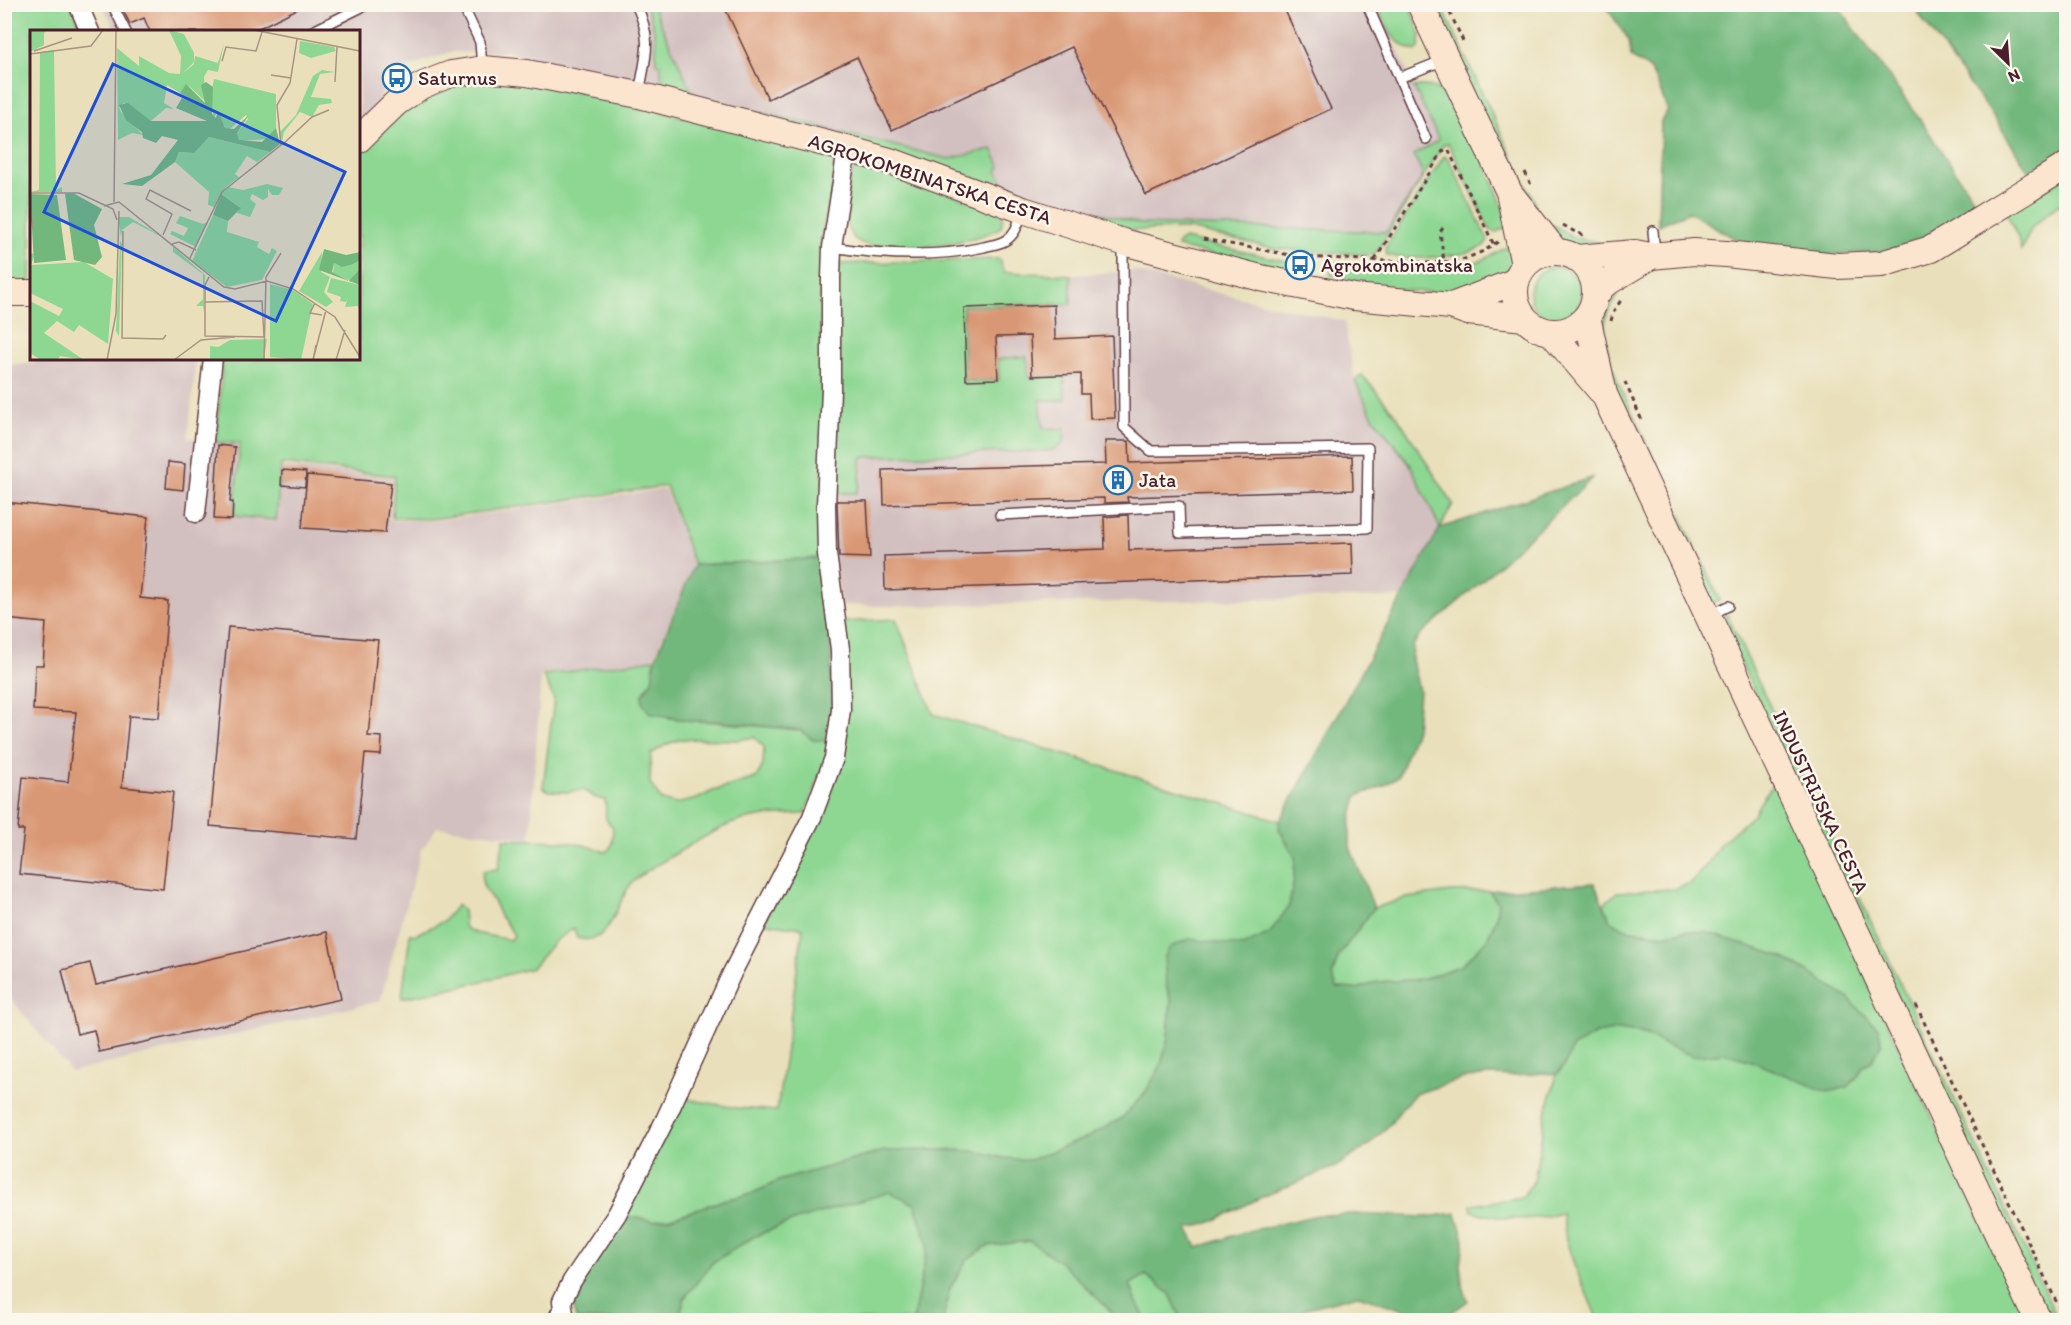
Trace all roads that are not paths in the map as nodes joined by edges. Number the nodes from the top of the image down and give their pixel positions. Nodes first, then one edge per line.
1 (78, 4) edge
2 (112, 4) edge
3 (368, 4) edge
4 (462, 4) edge
5 (636, 4) edge
6 (1367, 4) edge
7 (1420, 4) edge
8 (89, 30) edge
9 (125, 30) edge
10 (315, 30) edge
11 (1456, 53) junction
12 (483, 69) junction
13 (1399, 78) junction
14 (639, 95) junction
15 (360, 138) edge
16 (1426, 139) dead end
17 (847, 149) junction
18 (2067, 166) edge
19 (1520, 189) junction
20 (1023, 210) junction
21 (1123, 242) junction
22 (832, 247) junction
23 (1653, 247) junction
24 (1573, 248) junction
25 (1520, 273) junction
26 (4, 293) edge
27 (30, 293) edge
28 (1451, 306) junction
29 (1597, 312) junction
30 (1524, 318) junction
31 (1551, 332) junction
32 (213, 360) edge
33 (1604, 394) junction
34 (196, 513) dead end
35 (1000, 515) dead end
36 (562, 1301) junction
37 (552, 1320) edge
38 (566, 1320) edge
39 (2038, 1320) edge

1 - 8 street
2 - 9 lane
3 - 10 lane
4 - 12 lane
5 - 14 lane
6 - 13 lane
7 - 11 street
11 - 13 lane
11 - 19 street
12 - 14 street, AGROKOMBINATSKA CESTA
12 - 15 street, AGROKOMBINATSKA CESTA
13 - 16 lane
14 - 17 street, AGROKOMBINATSKA CESTA
17 - 20 street, AGROKOMBINATSKA CESTA
17 - 22 street
18 - 23 street
19 - 24 street
19 - 25 street
20 - 21 street, AGROKOMBINATSKA CESTA
20 - 22 lane
21 - 28 street, AGROKOMBINATSKA CESTA
21 - 35 lane
22 - 36 street
23 - 24 street
23 - 29 street
24 - 25 street
24 - 29 street
25 - 28 street, AGROKOMBINATSKA CESTA
25 - 30 street
26 - 27 street
28 - 30 street, AGROKOMBINATSKA CESTA
29 - 31 street
29 - 33 street, INDUSTRIJSKA CESTA
30 - 31 street
31 - 33 street, INDUSTRIJSKA CESTA
32 - 34 street
33 - 39 street, INDUSTRIJSKA CESTA
36 - 37 lane
36 - 38 street

